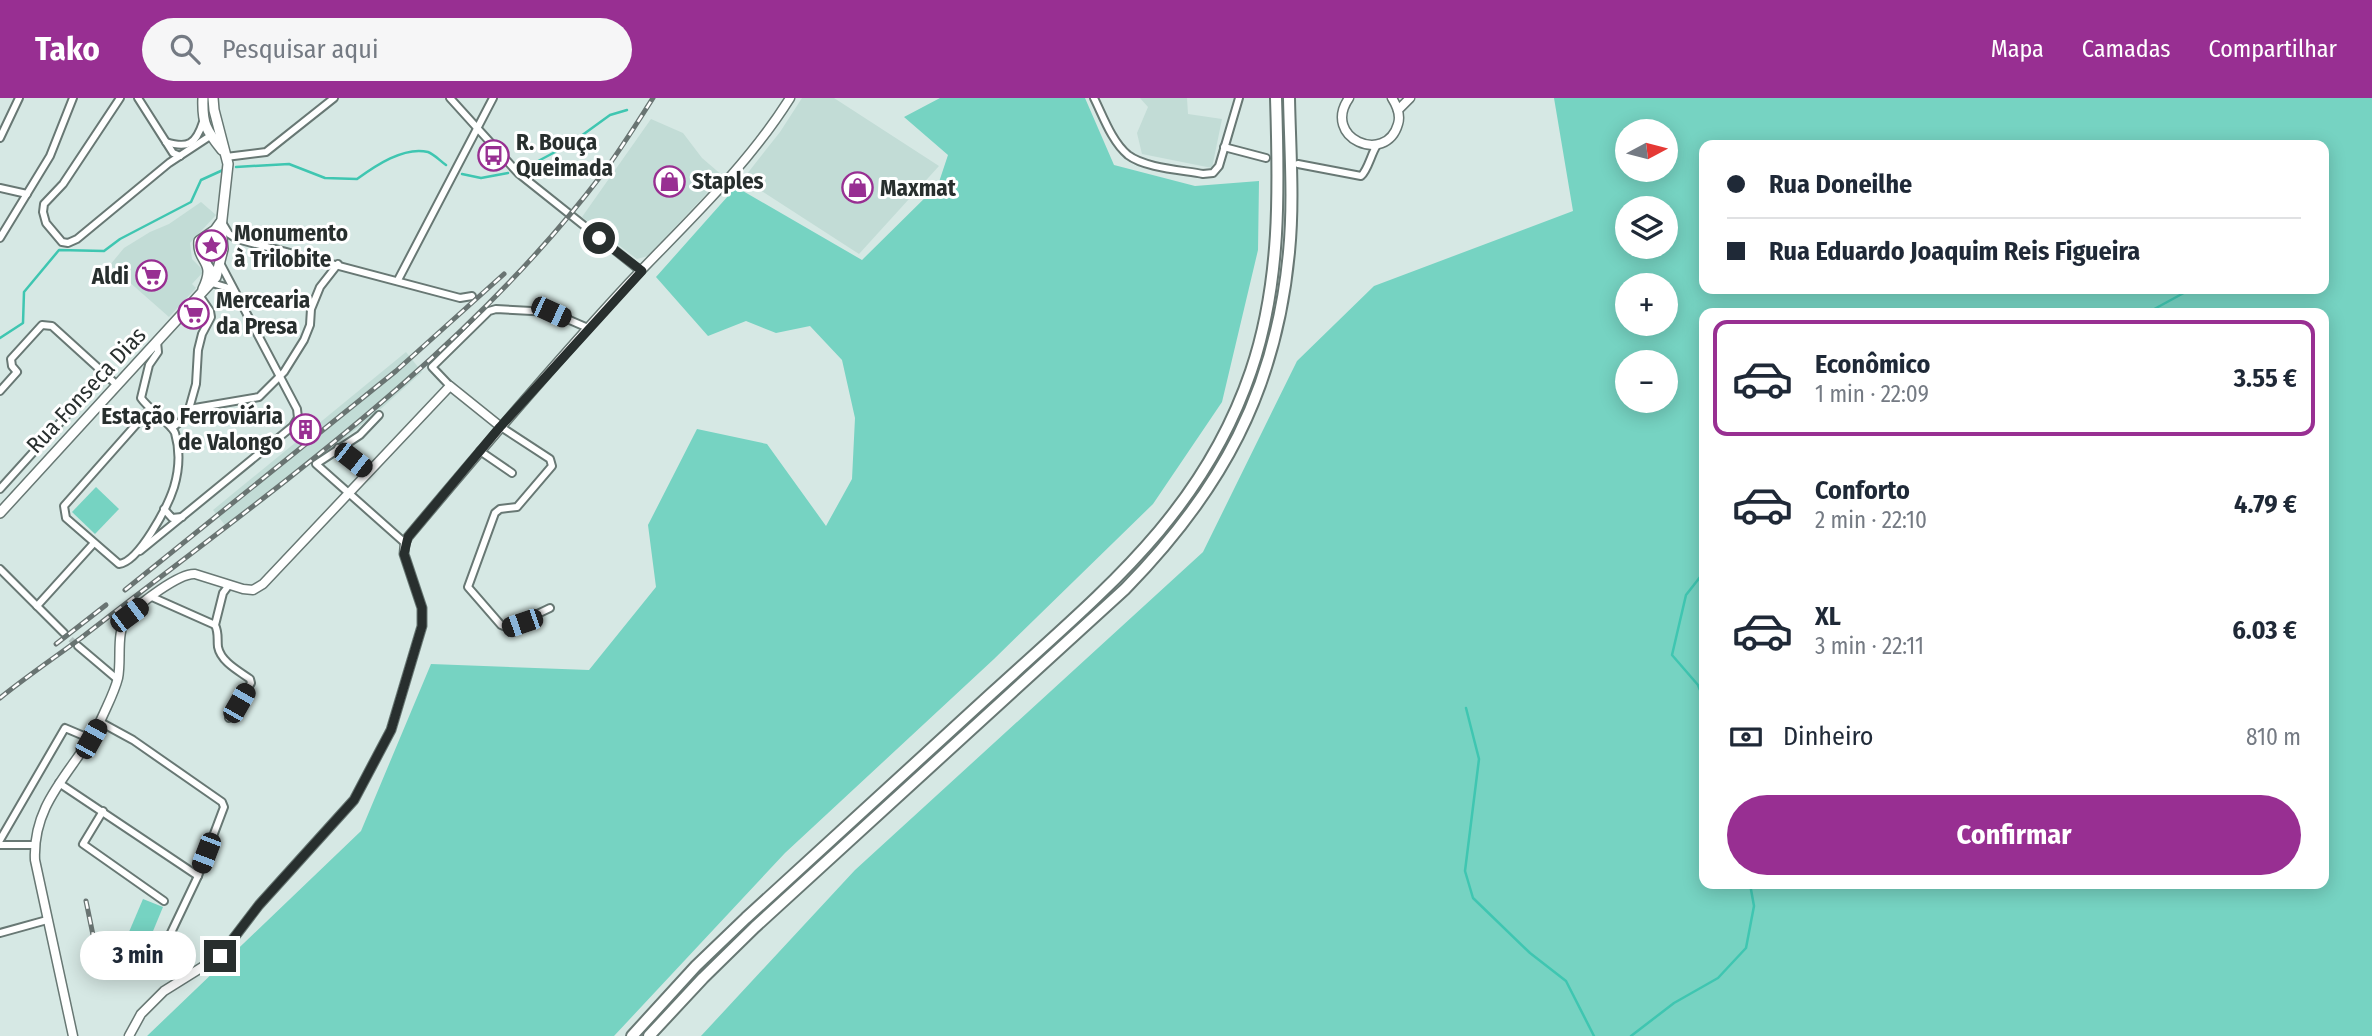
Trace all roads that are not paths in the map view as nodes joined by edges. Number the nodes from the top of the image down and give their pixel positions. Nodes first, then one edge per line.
1 (19, 98) edge
2 (73, 98) edge
3 (120, 98) edge
4 (138, 98) edge
5 (203, 98) edge
6 (213, 98) edge
7 (334, 98) edge
8 (450, 98) edge
9 (493, 98) edge
10 (790, 98) edge
11 (1094, 98) edge
12 (1239, 98) edge
13 (1276, 98) edge
14 (1289, 98) edge
15 (1392, 98) edge
16 (1410, 98) edge
17 (1347, 99) edge
18 (214, 110) junction
19 (1398, 110) junction
20 (203, 122) junction
21 (477, 130) junction
22 (210, 136) junction
23 (0, 138) edge
24 (166, 142) junction
25 (1377, 145) junction
26 (1224, 147) junction
27 (180, 156) junction
28 (226, 157) junction
29 (1266, 158) dead end
30 (1298, 164) dead end
31 (0, 188) edge
32 (27, 194) junction
33 (222, 218) junction
34 (0, 238) edge
35 (235, 238) junction
36 (219, 245) junction
37 (205, 260) junction
38 (338, 264) junction
39 (642, 271) junction
40 (227, 278) junction
41 (397, 279) junction
42 (209, 288) junction
43 (232, 289) junction
44 (472, 296) dead end
45 (588, 328) junction
46 (157, 342) junction
47 (104, 374) junction
48 (279, 375) junction
49 (94, 385) junction
50 (117, 385) junction
51 (450, 386) junction
52 (0, 391) edge
53 (106, 397) junction
54 (189, 409) junction
55 (149, 410) junction
56 (379, 415) dead end
57 (500, 427) junction
58 (172, 428) junction
59 (338, 448) junction
60 (480, 451) junction
61 (368, 472) junction
62 (512, 472) dead end
63 (0, 489) edge
64 (349, 493) junction
65 (164, 509) junction
66 (0, 513) edge
67 (183, 516) junction
68 (94, 543) junction
69 (405, 543) junction
70 (135, 555) junction
71 (0, 569) edge
72 (229, 585) junction
73 (152, 597) junction
74 (37, 606) junction
75 (550, 608) dead end
76 (215, 625) junction
77 (64, 633) tunnel mouth
78 (78, 646) tunnel mouth
79 (117, 680) junction
80 (229, 718) dead end
81 (100, 722) junction
82 (91, 739) junction
83 (59, 783) junction
84 (103, 811) junction
85 (0, 842) edge
86 (34, 845) junction
87 (198, 876) junction
88 (164, 901) dead end
89 (47, 920) junction
90 (0, 933) edge
91 (168, 939) dead end
92 (73, 1033) edge
93 (129, 1036) edge
94 (632, 1036) edge
95 (649, 1036) edge

1 - 23 street
2 - 32 street
3 - 27 street
4 - 24 street
5 - 20 main road
6 - 18 main road
7 - 28 street
8 - 21 street
9 - 21 street
10 - 39 main road
11 - 26 street
12 - 26 street
13 - 94 highway
14 - 95 highway
15 - 19 main road
16 - 19 main road
17 - 25 main road
18 - 22 main road
18 - 28 main road
19 - 25 main road
20 - 22 main road
20 - 24 street
21 - 39 street
21 - 41 street
22 - 27 street
22 - 28 main road
24 - 27 street
25 - 30 street
26 - 29 street
28 - 33 main road
31 - 32 street
32 - 34 street
33 - 35 street
33 - 36 main road, Rua Fonseca Dias
35 - 36 street
35 - 36 street
35 - 38 street
36 - 37 main road
36 - 37 main road, Rua Fonseca Dias
36 - 40 street
36 - 42 main road, Rua Fonseca Dias
37 - 42 main road, Rua Fonseca Dias
37 - 42 street
38 - 41 street
38 - 48 street
39 - 45 main road
40 - 42 street
40 - 43 street
41 - 44 street
42 - 43 street
42 - 46 main road, Rua Fonseca Dias
42 - 54 street
43 - 48 street
45 - 51 street
45 - 57 main road
46 - 50 main road, Rua Fonseca Dias
46 - 55 street
47 - 49 street
47 - 50 street
47 - 52 street
48 - 54 street
48 - 67 street
49 - 53 street
49 - 63 street
50 - 53 main road, Rua Fonseca Dias
51 - 57 main road
51 - 61 main road
53 - 66 main road, Rua Fonseca Dias
54 - 58 street
55 - 58 street
55 - 68 street
56 - 59 street
57 - 60 main road
57 - 75 street
58 - 65 street
59 - 61 street
59 - 64 street
60 - 62 street
60 - 69 main road
61 - 64 main road
64 - 69 street
64 - 72 main road
65 - 67 street
65 - 70 street
67 - 70 street
68 - 70 street
68 - 74 street
69 - 93 main road
71 - 74 street
72 - 73 main road
72 - 76 street
73 - 76 street
73 - 79 main road
74 - 77 street
76 - 80 street
78 - 79 street
79 - 81 main road
81 - 82 main road
81 - 87 street
82 - 83 main road
82 - 85 street
83 - 84 street
83 - 86 main road
84 - 87 street
84 - 88 street
85 - 86 street
86 - 89 main road
87 - 91 street
89 - 90 street
89 - 92 main road

